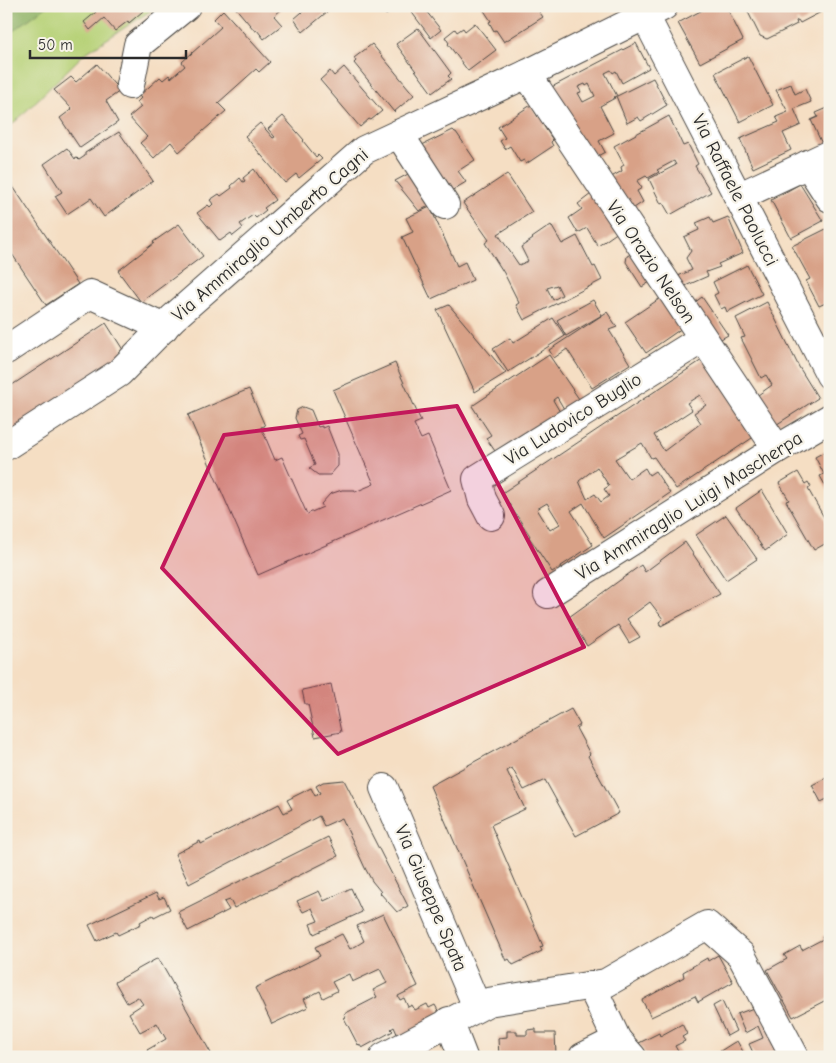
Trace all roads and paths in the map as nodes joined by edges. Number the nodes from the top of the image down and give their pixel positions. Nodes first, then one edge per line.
1 (186, 6) edge
2 (650, 9) edge
3 (527, 74) junction
4 (130, 85) dead end
5 (399, 134) junction
6 (819, 159) edge
7 (738, 197) junction
8 (830, 198) edge
9 (445, 204) dead end
10 (164, 328) junction
11 (702, 338) junction
12 (6, 350) edge
13 (830, 375) edge
14 (830, 418) edge
15 (6, 446) edge
16 (777, 449) junction
17 (491, 516) dead end
18 (548, 594) dead end
19 (384, 788) dead end
20 (591, 985) junction
21 (482, 1004) junction
22 (449, 1021) junction
23 (624, 1049) edge
24 (384, 1057) edge
25 (463, 1057) edge
26 (582, 1057) edge
27 (795, 1057) edge

1 - 4 street
2 - 3 street, Via Ammiraglio Umberto Cagni
2 - 7 street, Via Raffaele Paolucci
3 - 5 street, Via Ammiraglio Umberto Cagni
3 - 11 street, Via Orazio Nelson
5 - 9 street
5 - 10 street, Via Ammiraglio Umberto Cagni
6 - 7 street
6 - 8 street
7 - 13 street, Via Raffaele Paolucci
10 - 12 street
10 - 15 street, Via Ammiraglio Umberto Cagni
11 - 16 street, Via Orazio Nelson
11 - 17 street, Via Ludovico Buglio
14 - 16 street, Via Ammiraglio Luigi Mascherpa
16 - 18 street, Via Ammiraglio Luigi Mascherpa
19 - 21 street, Via Giuseppe Spata
20 - 21 street
20 - 23 street
20 - 27 street
21 - 22 street
22 - 24 street
22 - 25 street
23 - 26 street

